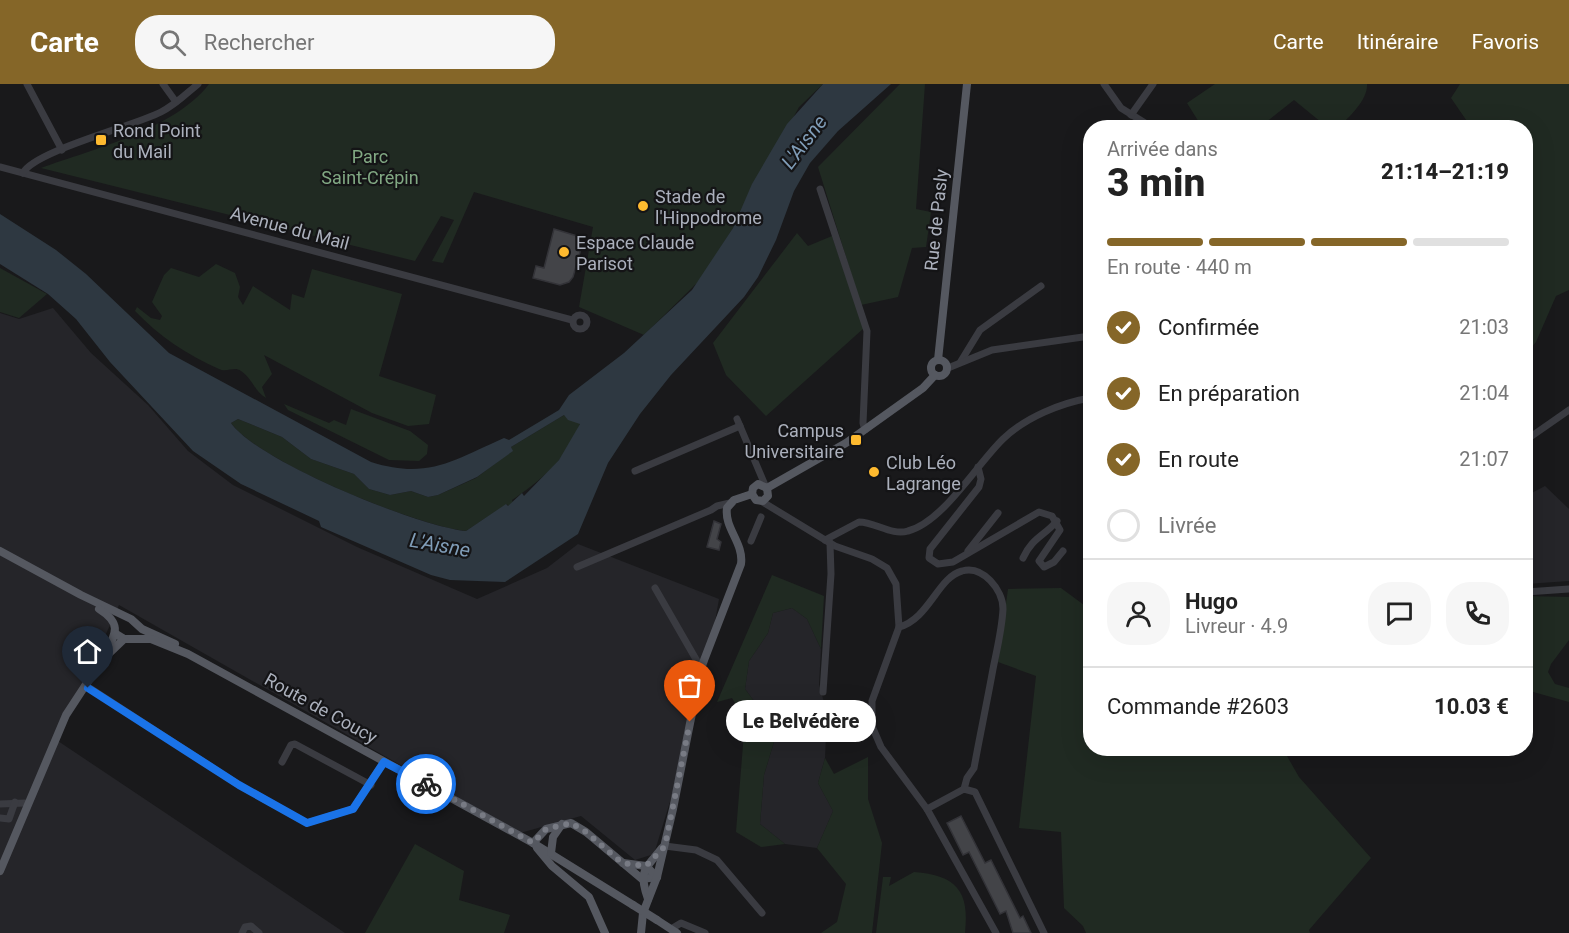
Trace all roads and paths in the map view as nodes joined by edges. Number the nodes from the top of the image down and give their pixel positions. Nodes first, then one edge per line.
1 (27, 84) edge
2 (164, 84) edge
3 (198, 84) edge
4 (967, 84) edge
5 (1104, 84) edge
6 (1153, 84) edge
7 (177, 102) junction
8 (1131, 115) junction
9 (1139, 120) edge
10 (62, 150) junction
11 (0, 167) edge
12 (23, 173) junction
13 (820, 189) dead end
14 (1041, 286) dead end
15 (572, 320) dead end
16 (1083, 337) edge
17 (938, 360) junction
18 (961, 361) junction
19 (948, 368) junction
20 (935, 375) junction
21 (1083, 399) edge
22 (1569, 410) edge
23 (865, 430) junction
24 (1533, 435) edge
25 (978, 467) junction
26 (635, 471) dead end
27 (765, 492) junction
28 (752, 494) junction
29 (730, 503) junction
30 (711, 510) junction
31 (998, 513) dead end
32 (726, 515) junction
33 (761, 517) dead end
34 (1057, 521) junction
35 (751, 541) dead end
36 (828, 542) junction
37 (0, 551) edge
38 (1063, 551) dead end
39 (965, 555) junction
40 (1023, 558) dead end
41 (577, 567) dead end
42 (655, 588) dead end
43 (1569, 589) edge
44 (1533, 592) edge
45 (81, 595) junction
46 (125, 617) junction
47 (135, 624) junction
48 (898, 627) junction
49 (122, 634) junction
50 (188, 654) junction
51 (701, 668) junction
52 (85, 685) junction
53 (823, 692) dead end
54 (282, 762) dead end
55 (384, 762) junction
56 (371, 785) junction
57 (964, 789) junction
58 (0, 804) edge
59 (21, 806) junction
60 (927, 809) junction
61 (0, 818) edge
62 (562, 824) junction
63 (533, 843) junction
64 (665, 846) junction
65 (551, 853) junction
66 (622, 863) junction
67 (646, 866) junction
68 (0, 871) edge
69 (657, 877) junction
70 (642, 879) junction
71 (648, 899) junction
72 (762, 913) dead end
73 (674, 931) edge
74 (242, 933) edge
75 (260, 933) edge
76 (605, 933) edge
77 (641, 933) edge
78 (705, 933) edge
79 (996, 933) edge
80 (1044, 933) edge

1 - 10 street
2 - 7 street
3 - 7 street
4 - 17 main road, Rue de Pasly
5 - 8 street
6 - 8 street
7 - 10 street
8 - 9 street
10 - 12 street
11 - 12 street, Avenue du Mail
12 - 15 street, Avenue du Mail
13 - 23 street
14 - 18 street
16 - 18 street
17 - 19 main road
17 - 20 main road
18 - 19 street
19 - 20 main road
20 - 23 main road
21 - 25 street
22 - 24 street
23 - 27 main road
25 - 36 street
25 - 39 street
26 - 27 street
27 - 28 main road
27 - 28 main road
27 - 36 street
28 - 29 main road
29 - 30 street
29 - 32 main road
30 - 32 street
30 - 41 street
31 - 39 street
32 - 51 main road
33 - 35 street
34 - 38 street
34 - 39 street
34 - 40 street
36 - 48 street
36 - 53 street
37 - 45 main road
42 - 51 street
43 - 44 street
45 - 46 main road, Route de Coucy
45 - 49 main road
46 - 47 main road, Route de Coucy
46 - 49 main road
47 - 49 main road
47 - 50 main road, Route de Coucy
48 - 57 street
48 - 60 street
49 - 50 main road, Route de Coucy
49 - 52 main road
50 - 55 main road, Route de Coucy
51 - 64 main road
52 - 56 street
52 - 59 main road
54 - 56 street
55 - 56 street
55 - 63 main road, Route de Coucy
57 - 60 street
57 - 80 street
58 - 59 street
59 - 61 street
59 - 68 main road
60 - 79 street
62 - 63 main road
62 - 65 main road
62 - 66 main road
63 - 65 main road, Route de Coucy
63 - 76 main road
64 - 67 main road
64 - 69 main road
64 - 72 street
65 - 73 main road, Route de Coucy, bridge
66 - 67 main road
66 - 70 main road
67 - 69 main road
67 - 70 main road
69 - 70 main road
69 - 71 main road
70 - 71 main road
71 - 77 main road
73 - 78 street
74 - 75 street

